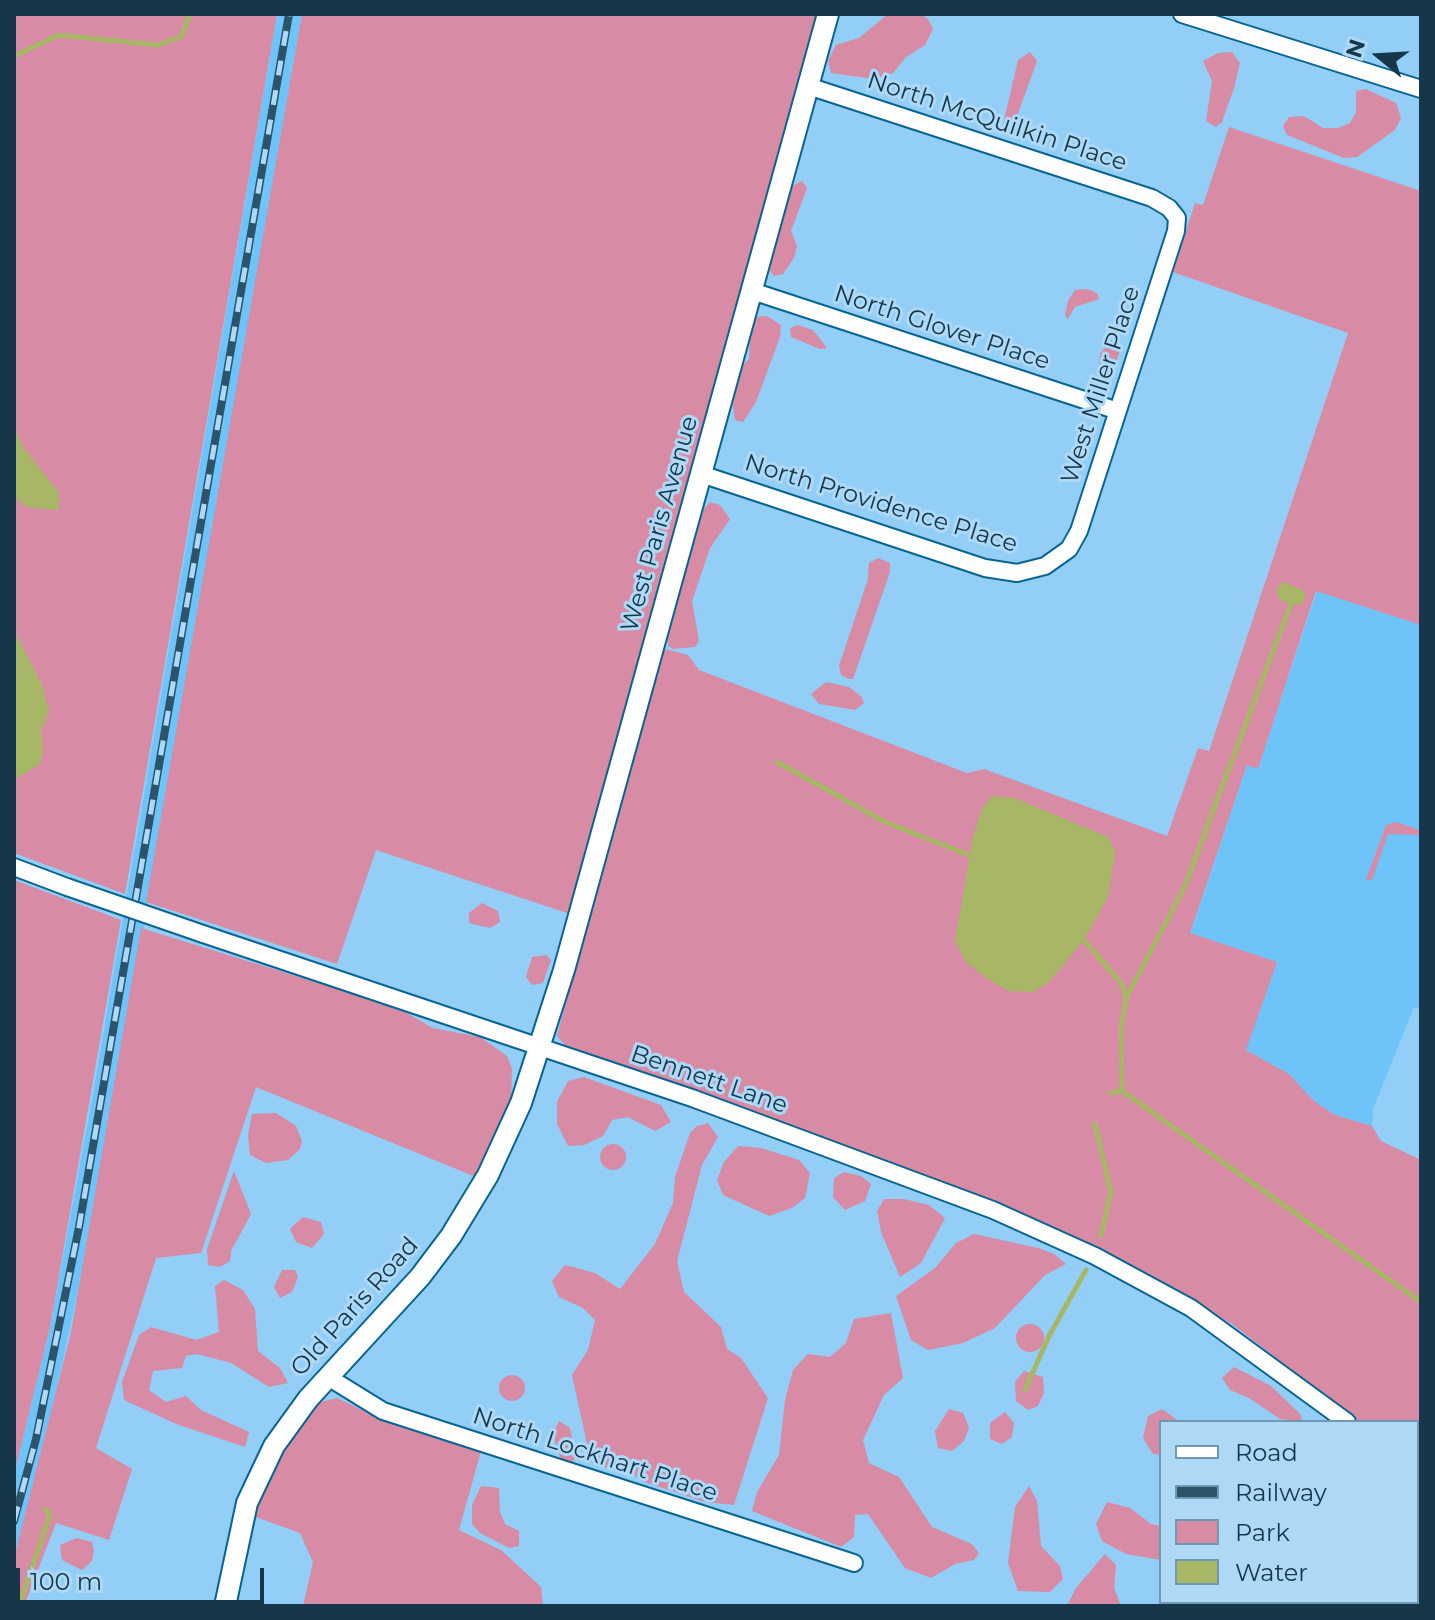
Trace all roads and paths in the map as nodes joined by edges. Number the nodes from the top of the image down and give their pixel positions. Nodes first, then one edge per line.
1 (828, 14) edge
2 (1182, 14) edge
3 (1224, 20) edge
4 (808, 86) junction
5 (1421, 89) edge
6 (1169, 208) joint
7 (752, 291) junction
8 (1118, 411) junction
9 (701, 474) junction
10 (1045, 566) joint
11 (14, 867) edge
12 (541, 1048) junction
13 (328, 1377) junction
14 (1344, 1420) edge
15 (854, 1563) dead end
16 (225, 1606) edge

1 - 4 main road, West Paris Avenue
2 - 3 street
3 - 5 street
4 - 6 street, North McQuilkin Place
4 - 7 main road, West Paris Avenue
6 - 8 street, West Miller Place
7 - 8 street, North Glover Place
7 - 9 main road, West Paris Avenue
8 - 10 street, West Miller Place
9 - 10 street, North Providence Place
9 - 12 main road, West Paris Avenue
11 - 12 street, Bennett Lane, bridge
12 - 13 main road, Old Paris Road
12 - 14 street, Bennett Lane
13 - 15 street, North Lockhart Place
13 - 16 main road, Old Paris Road

